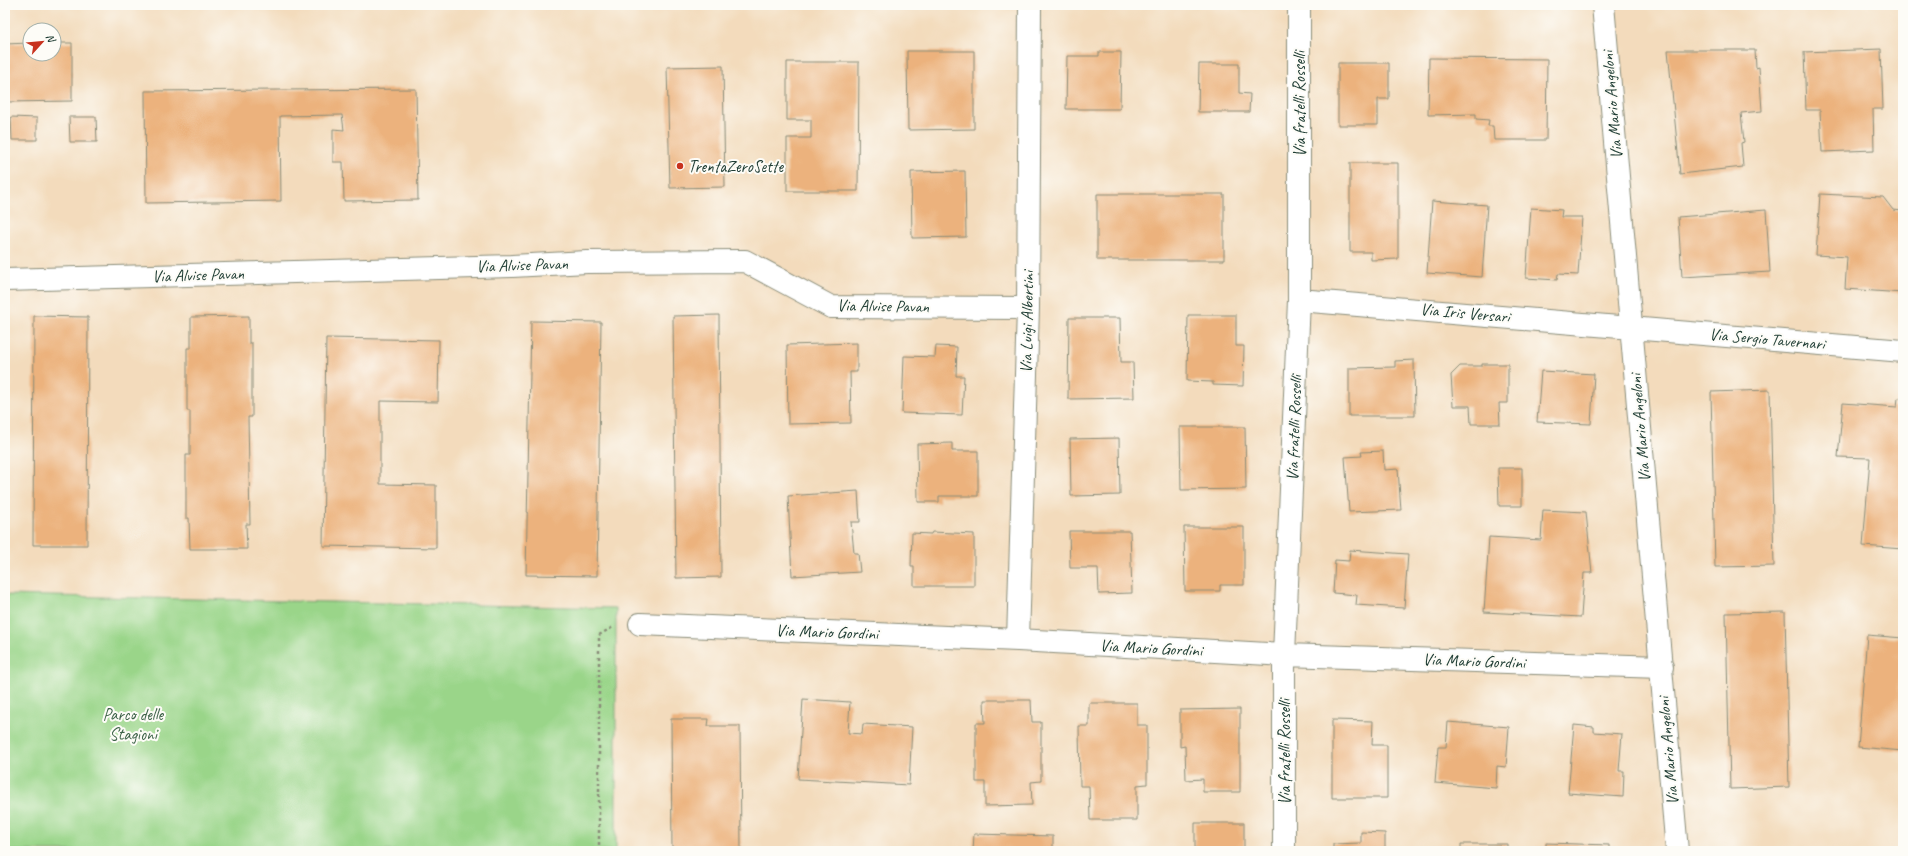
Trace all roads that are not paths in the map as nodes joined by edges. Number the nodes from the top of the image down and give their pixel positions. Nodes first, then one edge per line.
1 (1030, 5) edge
2 (1299, 5) edge
3 (1603, 5) edge
4 (5, 280) edge
5 (1299, 300) junction
6 (1028, 308) junction
7 (1630, 326) junction
8 (1903, 351) edge
9 (640, 624) road end
10 (1018, 640) junction
11 (1284, 656) junction
12 (1662, 667) junction
13 (1284, 851) edge
14 (1679, 851) edge

1 - 6 street, Via Luigi Albertini
2 - 5 street, Via fratelli Rosselli
3 - 7 street, Via Mario Angeloni
4 - 6 street, Via Alvise Pavan
5 - 7 street, Via Iris Versari
5 - 11 street, Via fratelli Rosselli
6 - 10 street, Via Luigi Albertini
7 - 8 street, Via Sergio Tavernari
7 - 12 street, Via Mario Angeloni
9 - 10 street, Via Mario Gordini
10 - 11 street, Via Mario Gordini
11 - 12 street, Via Mario Gordini
11 - 13 street, Via fratelli Rosselli
12 - 14 street, Via Mario Angeloni

